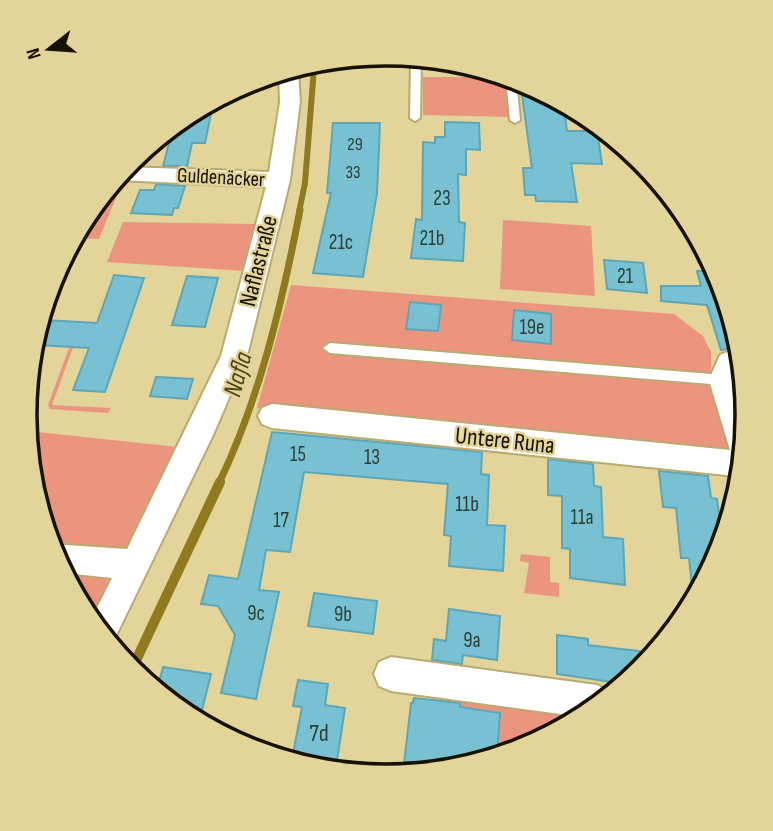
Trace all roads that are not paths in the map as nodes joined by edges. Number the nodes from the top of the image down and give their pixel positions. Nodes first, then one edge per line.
1 (416, 67) edge
2 (289, 80) edge
3 (512, 89) edge
4 (415, 118) dead end
5 (516, 120) dead end
6 (133, 174) edge
7 (279, 180) junction
8 (330, 348) dead end
9 (730, 370) edge
10 (736, 405) edge
11 (272, 416) dead end
12 (733, 463) edge
13 (67, 558) edge
14 (134, 565) junction
15 (106, 624) edge
16 (391, 674) dead end
17 (588, 701) edge

1 - 4 lane
2 - 7 street, Naflastraße
3 - 5 lane
6 - 7 street, Guldenäcker
7 - 14 street, Naflastraße
8 - 9 lane
9 - 10 street
11 - 12 street, Untere Runa
13 - 14 street
14 - 15 street, Naflastraße
16 - 17 street

